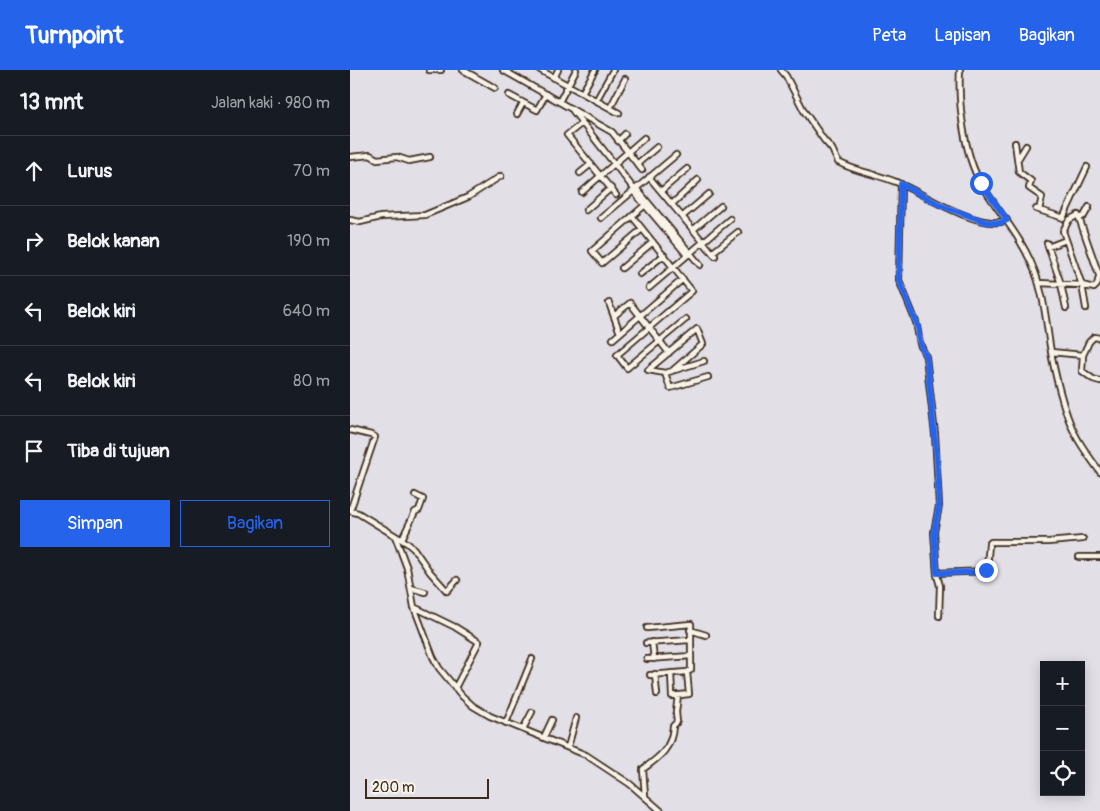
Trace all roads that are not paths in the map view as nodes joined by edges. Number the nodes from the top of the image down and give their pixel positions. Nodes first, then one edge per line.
1 (429, 70) edge
2 (441, 70) edge
3 (463, 70) edge
4 (503, 70) edge
5 (540, 70) edge
6 (558, 70) edge
7 (576, 70) edge
8 (595, 70) edge
9 (613, 70) edge
10 (781, 70) edge
11 (960, 70) edge
12 (554, 78) junction
13 (626, 79) dead end
14 (568, 85) junction
15 (495, 88) dead end
16 (582, 93) junction
17 (546, 94) junction
18 (509, 95) dead end
19 (596, 101) junction
20 (559, 102) junction
21 (523, 103) junction
22 (570, 108) junction
23 (610, 108) junction
24 (537, 110) junction
25 (620, 113) dead end
26 (517, 114) dead end
27 (534, 117) dead end
28 (582, 123) junction
29 (626, 134) dead end
30 (644, 138) dead end
31 (618, 140) junction
32 (1016, 143) dead end
33 (1026, 146) dead end
34 (658, 147) dead end
35 (628, 152) junction
36 (676, 155) dead end
37 (350, 157) edge
38 (430, 157) dead end
39 (1018, 159) junction
40 (591, 164) junction
41 (614, 164) junction
42 (637, 164) junction
43 (1088, 167) dead end
44 (687, 169) dead end
45 (642, 170) dead end
46 (580, 173) dead end
47 (501, 176) dead end
48 (600, 176) junction
49 (649, 177) junction
50 (698, 180) dead end
51 (901, 184) junction
52 (610, 188) junction
53 (634, 189) junction
54 (661, 191) junction
55 (582, 192) dead end
56 (709, 194) dead end
57 (616, 195) dead end
58 (672, 204) junction
59 (645, 205) junction
60 (721, 206) dead end
61 (1089, 207) dead end
62 (586, 210) dead end
63 (632, 216) junction
64 (683, 216) junction
65 (601, 218) dead end
66 (1062, 218) junction
67 (1079, 218) junction
68 (730, 219) dead end
69 (350, 220) edge
70 (1007, 220) junction
71 (1069, 220) junction
72 (642, 229) junction
73 (694, 229) junction
74 (738, 232) dead end
75 (1066, 240) junction
76 (704, 241) junction
77 (653, 242) junction
78 (688, 254) junction
79 (664, 255) junction
80 (700, 265) dead end
81 (674, 267) junction
82 (622, 268) dead end
83 (1100, 273) edge
84 (640, 274) dead end
85 (684, 279) junction
86 (1039, 283) junction
87 (1061, 284) junction
88 (1082, 285) junction
89 (649, 288) dead end
90 (609, 303) dead end
91 (1066, 308) dead end
92 (1086, 308) dead end
93 (614, 316) junction
94 (640, 316) junction
95 (686, 319) dead end
96 (649, 328) junction
97 (620, 333) junction
98 (1100, 338) edge
99 (613, 339) dead end
100 (660, 341) junction
101 (1051, 352) junction
102 (669, 353) junction
103 (1083, 355) junction
104 (704, 361) dead end
105 (672, 371) junction
106 (666, 373) junction
107 (708, 378) dead end
108 (1100, 381) edge
109 (350, 430) edge
110 (1100, 472) edge
111 (415, 495) dead end
112 (350, 511) edge
113 (395, 536) junction
114 (402, 539) junction
115 (1083, 539) dead end
116 (1079, 557) dead end
117 (1100, 557) edge
118 (937, 573) junction
119 (457, 580) dead end
120 (411, 588) junction
121 (425, 592) dead end
122 (414, 607) junction
123 (939, 616) dead end
124 (647, 628) dead end
125 (690, 630) junction
126 (706, 635) dead end
127 (690, 640) junction
128 (652, 642) junction
129 (646, 643) dead end
130 (691, 656) junction
131 (532, 659) dead end
132 (647, 659) dead end
133 (654, 659) junction
134 (687, 672) junction
135 (671, 673) junction
136 (455, 688) junction
137 (657, 694) dead end
138 (678, 695) junction
139 (532, 712) dead end
140 (576, 718) dead end
141 (552, 720) dead end
142 (506, 723) junction
143 (523, 730) junction
144 (544, 737) junction
145 (568, 747) junction
146 (645, 796) junction
147 (660, 811) edge

1 - 2 street
3 - 15 street
4 - 17 street
5 - 12 street
6 - 12 street
7 - 14 street
8 - 16 street
9 - 19 street
10 - 51 street
11 - 70 street
12 - 14 street
13 - 23 street
14 - 16 street
14 - 20 street
16 - 19 street
17 - 20 street
17 - 24 street
18 - 21 street
19 - 23 street
20 - 22 street
21 - 24 street
21 - 26 street
22 - 28 street
22 - 31 street
23 - 25 street
24 - 27 street
28 - 40 street
28 - 41 street
29 - 31 street
30 - 35 street
31 - 35 street
32 - 39 street
33 - 39 street
34 - 42 street
35 - 41 street
35 - 42 street
36 - 49 street
37 - 38 street
39 - 66 street
40 - 46 street
40 - 48 street
41 - 48 street
41 - 53 street
42 - 45 street
43 - 66 street
44 - 54 street
47 - 69 street
48 - 52 street
48 - 55 street
49 - 53 street
49 - 54 street
50 - 58 street
51 - 70 street
51 - 118 street
52 - 57 street
52 - 62 street
53 - 59 street
53 - 65 street
53 - 78 street
54 - 58 street
56 - 64 street
58 - 64 street
59 - 63 street
59 - 78 street
60 - 73 street
61 - 67 street
63 - 72 street
63 - 72 street
64 - 73 street
66 - 71 street
67 - 71 street
67 - 83 street
68 - 76 street
70 - 86 street
71 - 75 street
72 - 77 street
73 - 76 street
74 - 76 street
75 - 87 street
75 - 88 street
76 - 78 street
77 - 79 street
77 - 82 street
78 - 80 street
78 - 81 street
79 - 81 street
79 - 84 street
81 - 85 street
81 - 89 street
83 - 88 street
85 - 94 street
85 - 96 street
86 - 87 street
86 - 101 street
87 - 88 street
87 - 91 street
88 - 92 street
90 - 93 street
93 - 94 street
93 - 97 street
94 - 96 street
94 - 97 street
95 - 100 street
96 - 100 street
96 - 100 street
97 - 99 street
98 - 103 street
100 - 102 street
101 - 103 street
101 - 110 street
102 - 105 street
102 - 106 street
103 - 108 street
104 - 105 street
105 - 106 street
106 - 107 street
109 - 112 street
111 - 114 street
112 - 113 street
113 - 114 street
113 - 120 street
114 - 119 street
115 - 118 street
116 - 117 street
118 - 123 street
120 - 121 street
120 - 122 street
122 - 136 street
122 - 136 street
124 - 125 street
125 - 126 street
125 - 127 street
127 - 128 street
127 - 130 street
128 - 129 street
128 - 133 street
130 - 133 street
130 - 134 street
131 - 142 street
132 - 133 street
134 - 135 street
134 - 138 street
135 - 137 street
135 - 138 street
136 - 142 street
138 - 146 street
139 - 143 street
140 - 145 street
141 - 144 street
142 - 143 street
143 - 144 street
144 - 145 street
145 - 146 street
146 - 147 street

